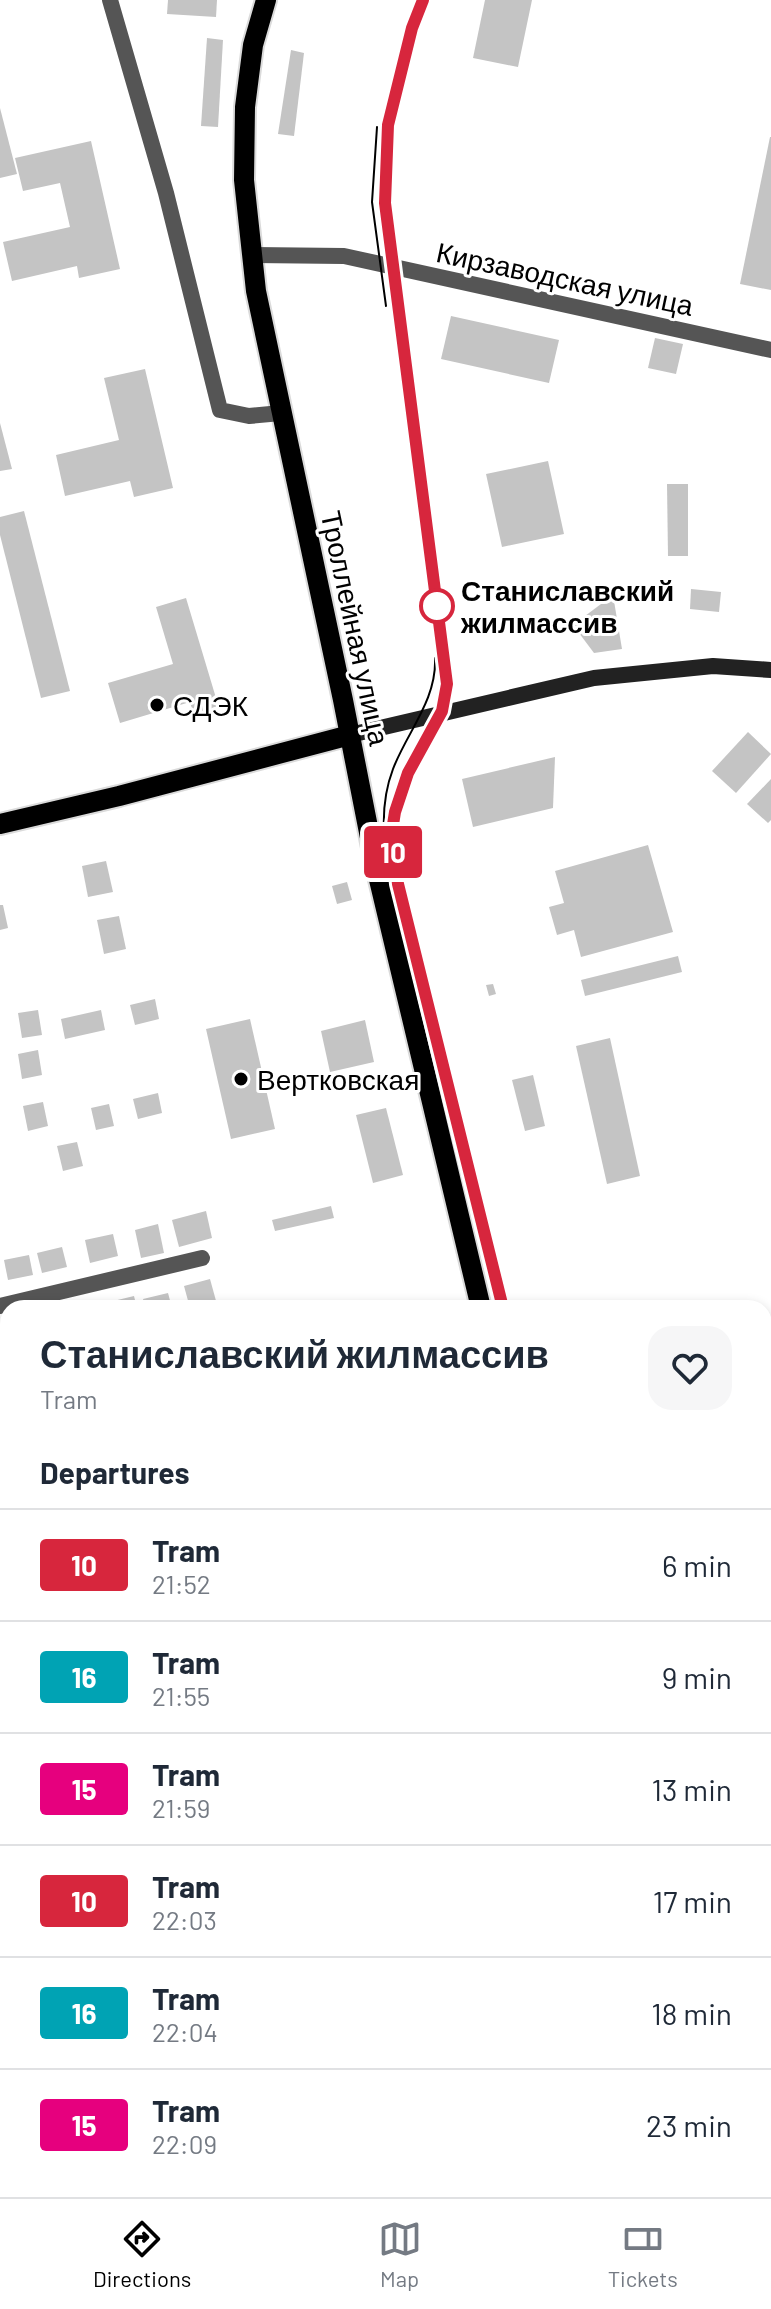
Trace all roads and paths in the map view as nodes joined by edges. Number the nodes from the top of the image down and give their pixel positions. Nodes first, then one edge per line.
1 (110, 0) edge
2 (266, 0) edge
3 (252, 255) junction
4 (771, 350) edge
5 (281, 413) junction
6 (771, 670) edge
7 (350, 735) junction
8 (0, 824) edge
9 (202, 1258) dead end
10 (25, 1300) edge
11 (479, 1300) edge

1 - 5 street
2 - 3 main road, Троллейная улица
3 - 4 street, Кирзаводская улица
3 - 5 main road, Троллейная улица
5 - 7 main road, Троллейная улица
6 - 7 main road
7 - 8 main road
7 - 11 main road, Троллейная улица
9 - 10 street

